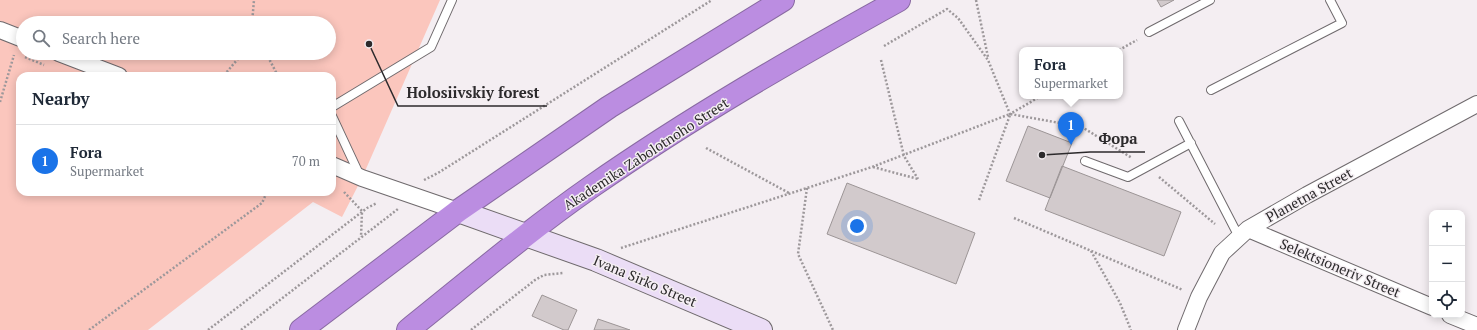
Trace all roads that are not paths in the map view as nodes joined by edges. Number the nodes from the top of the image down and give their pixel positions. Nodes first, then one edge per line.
1 (452, 0) edge
2 (783, 0) edge
3 (899, 0) edge
4 (1210, 0) edge
5 (1330, 0) edge
6 (0, 30) edge
7 (1149, 32) road end
8 (16, 36) edge
9 (78, 60) edge
10 (109, 72) edge
11 (1211, 90) dead end
12 (1477, 104) edge
13 (336, 105) edge
14 (1179, 121) dead end
15 (336, 124) edge
16 (1191, 144) junction
17 (1085, 161) dead end
18 (336, 167) edge
19 (362, 178) junction
20 (458, 211) junction
21 (1243, 233) junction
22 (527, 235) junction
23 (1429, 306) edge
24 (1457, 318) edge
25 (1477, 326) edge
26 (301, 330) edge
27 (408, 330) edge
28 (761, 330) edge
29 (1186, 330) edge

1 - 13 lane
2 - 20 highway
3 - 22 highway, Akademika Zabolotnoho Street
4 - 7 lane
5 - 11 lane
6 - 8 street
9 - 10 street
12 - 21 street, Planetna Street
14 - 16 lane
15 - 19 lane
16 - 17 lane
16 - 21 lane
18 - 19 street
19 - 20 street
20 - 22 street, Ivana Sirko Street
20 - 26 highway
21 - 23 street, Selektsioneriv Street
21 - 29 street, Planetna Street
22 - 27 highway, Akademika Zabolotnoho Street
22 - 28 street, Ivana Sirko Street
24 - 25 street

